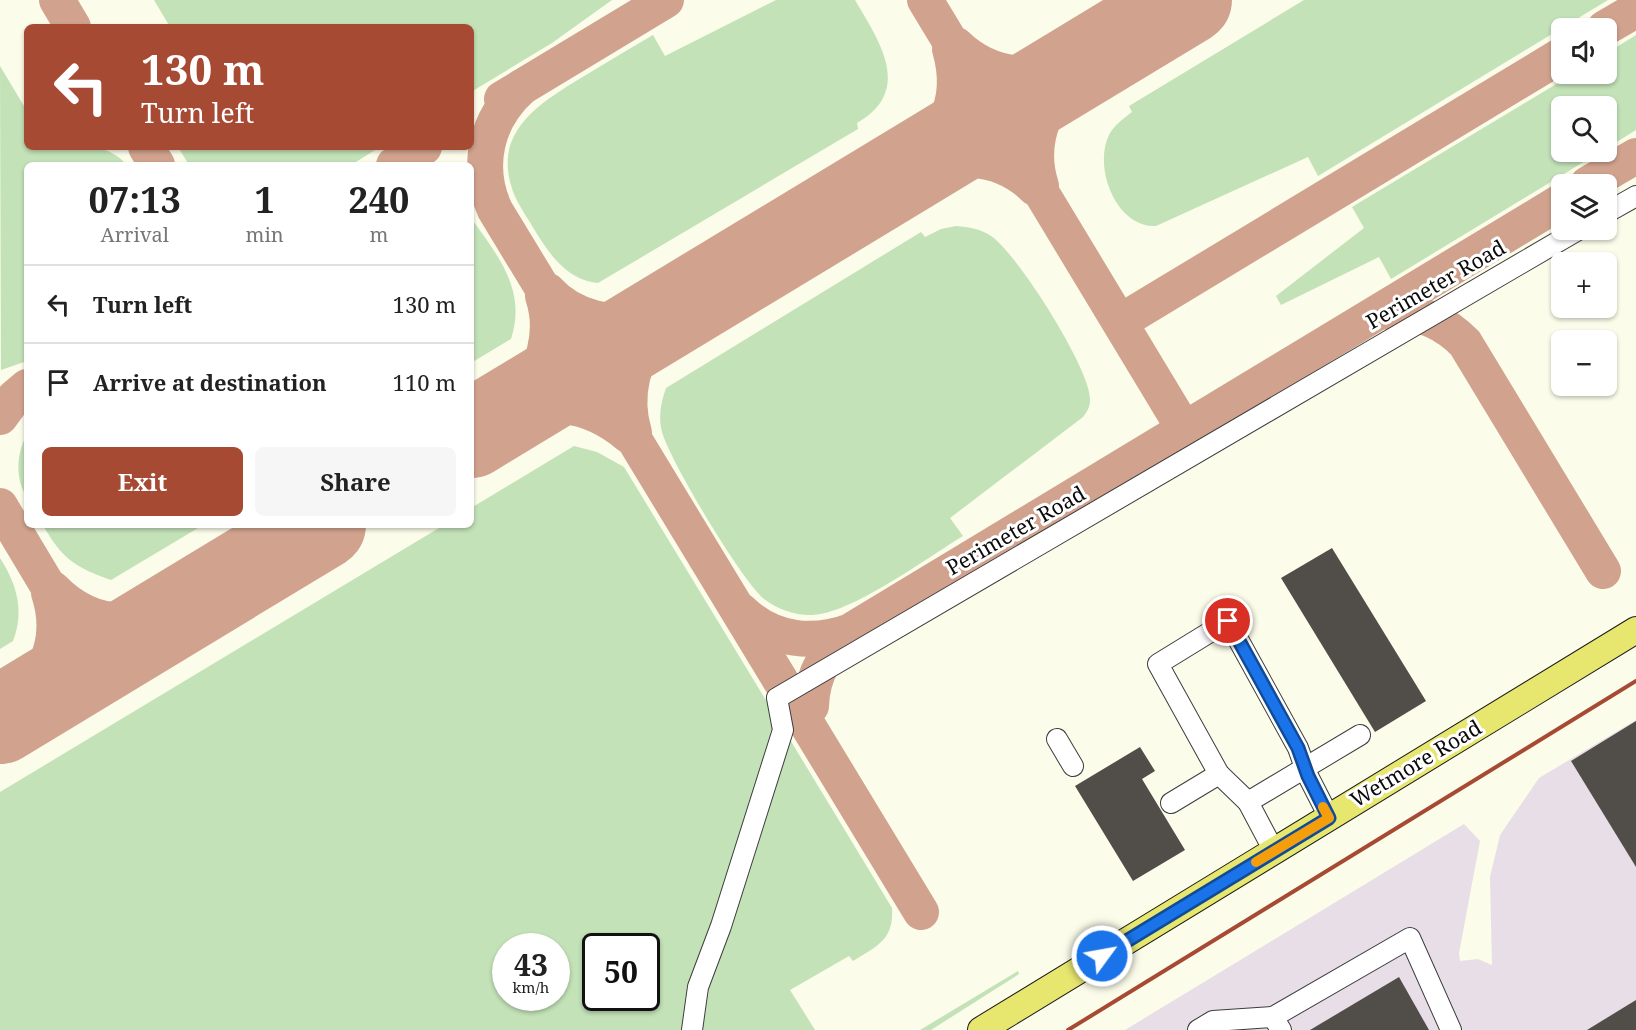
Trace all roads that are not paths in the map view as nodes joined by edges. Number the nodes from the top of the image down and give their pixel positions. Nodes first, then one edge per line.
1 (1636, 196) edge
2 (1617, 207) edge
3 (1561, 240) edge
4 (1636, 630) edge
5 (1360, 735) dead end
6 (1057, 739) dead end
7 (1073, 766) dead end
8 (1305, 767) junction
9 (1219, 774) junction
10 (1248, 802) junction
11 (1171, 803) dead end
12 (1329, 818) junction
13 (1274, 851) junction
14 (1277, 1023) edge
15 (692, 1030) edge
16 (981, 1030) edge
17 (1198, 1030) edge
18 (1451, 1030) edge

1 - 2 lane
3 - 15 lane, Perimeter Road
4 - 12 main road, Wetmore Road
5 - 8 lane
6 - 7 lane
8 - 9 lane
8 - 10 lane
8 - 12 lane
9 - 10 lane
9 - 11 lane
10 - 13 lane
12 - 13 main road, Wetmore Road
13 - 16 main road, Wetmore Road
14 - 17 lane
14 - 18 lane

